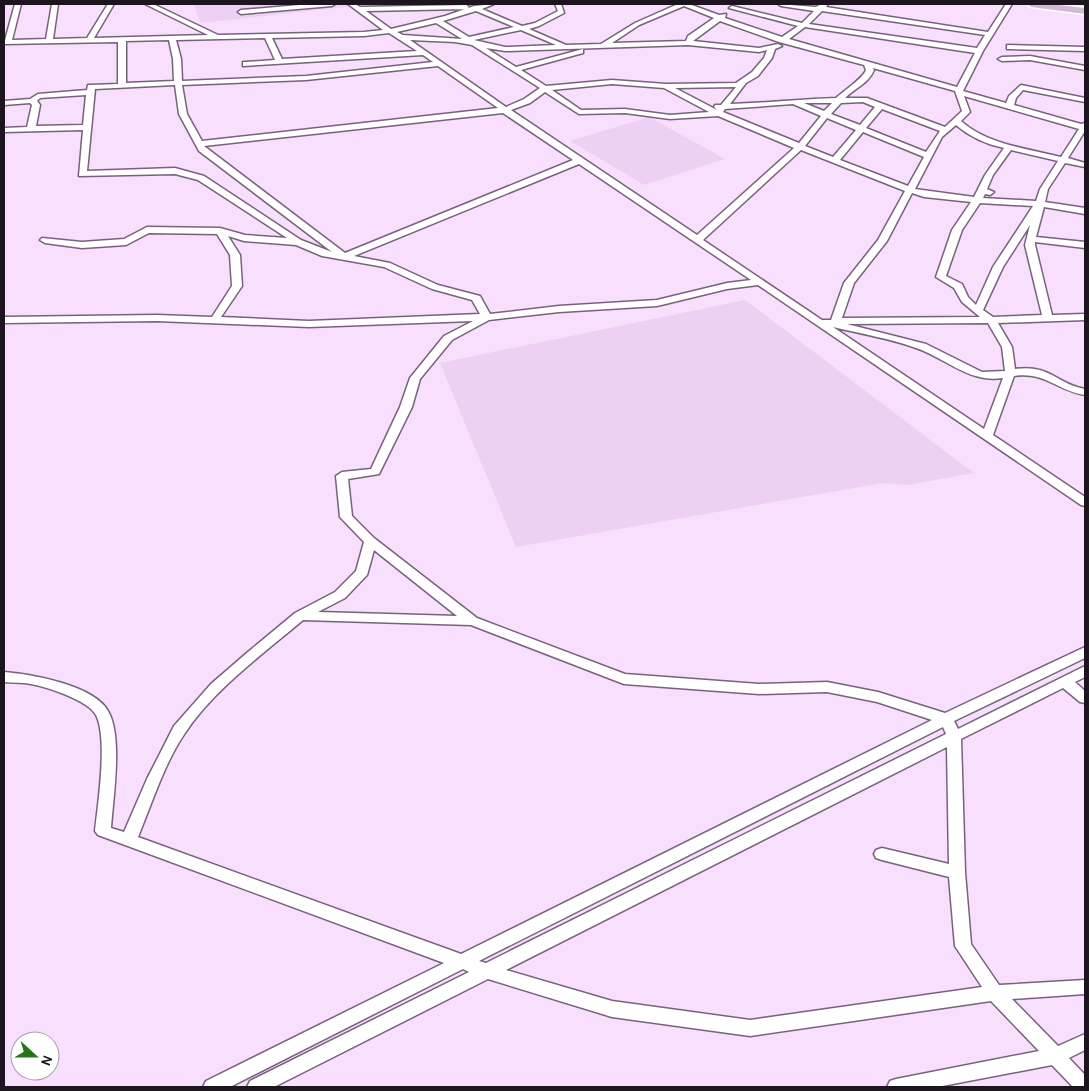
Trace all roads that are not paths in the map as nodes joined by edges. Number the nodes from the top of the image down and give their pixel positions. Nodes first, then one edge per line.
1 (18, 4) edge
2 (55, 4) edge
3 (111, 4) edge
4 (148, 4) edge
5 (332, 4) edge
6 (351, 4) edge
7 (558, 4) edge
8 (684, 4) edge
9 (781, 4) edge
10 (1009, 4) edge
11 (1031, 4) edge
12 (487, 5) edge
13 (734, 6) edge
14 (1058, 6) edge
15 (820, 7) edge
16 (358, 9) junction
17 (471, 9) junction
18 (240, 12) dead end
19 (1084, 12) edge
20 (367, 15) junction
21 (719, 19) junction
22 (438, 20) junction
23 (804, 25) junction
24 (386, 28) junction
25 (519, 28) junction
26 (990, 34) junction
27 (330, 35) junction
28 (267, 36) junction
29 (218, 37) junction
30 (402, 37) junction
31 (172, 38) junction
32 (122, 39) junction
33 (89, 40) junction
34 (49, 41) junction
35 (471, 41) junction
36 (786, 41) junction
37 (6, 42) edge
38 (688, 43) junction
39 (603, 46) junction
40 (566, 47) junction
41 (1010, 47) dead end
42 (772, 48) junction
43 (1085, 49) edge
44 (979, 51) junction
45 (422, 53) junction
46 (1002, 58) dead end
47 (280, 62) junction
48 (246, 64) dead end
49 (438, 64) junction
50 (866, 64) junction
51 (1085, 68) edge
52 (516, 69) junction
53 (178, 83) junction
54 (743, 84) junction
55 (122, 86) junction
56 (666, 86) junction
57 (545, 88) junction
58 (1085, 89) edge
59 (959, 91) junction
60 (90, 92) junction
61 (1085, 95) edge
62 (4, 99) edge
63 (32, 100) junction
64 (1085, 100) edge
65 (14, 101) junction
66 (838, 101) junction
67 (794, 102) junction
68 (4, 103) edge
69 (880, 106) junction
70 (1009, 107) junction
71 (721, 109) junction
72 (505, 110) junction
73 (826, 114) junction
74 (957, 121) junction
75 (86, 127) junction
76 (860, 127) junction
77 (1085, 127) edge
78 (31, 129) junction
79 (4, 130) edge
80 (946, 130) junction
81 (199, 144) junction
82 (800, 146) junction
83 (1009, 147) junction
84 (927, 155) junction
85 (580, 160) junction
86 (835, 160) junction
87 (1062, 160) junction
88 (1085, 165) edge
89 (910, 190) junction
90 (982, 190) junction
91 (977, 200) junction
92 (1039, 204) junction
93 (1085, 211) edge
94 (220, 231) junction
95 (698, 239) junction
96 (1031, 239) junction
97 (45, 240) dead end
98 (298, 242) junction
99 (1084, 243) edge
100 (344, 257) junction
101 (762, 282) junction
102 (978, 311) junction
103 (1047, 316) junction
104 (1085, 316) edge
105 (486, 317) junction
106 (4, 320) edge
107 (214, 320) junction
108 (836, 320) junction
109 (991, 320) junction
110 (817, 321) junction
111 (1010, 372) junction
112 (1085, 392) edge
113 (988, 436) junction
114 (1085, 502) edge
115 (370, 541) junction
116 (300, 616) junction
117 (472, 622) junction
118 (1085, 652) edge
119 (1085, 671) edge
120 (4, 677) edge
121 (1064, 681) junction
122 (1085, 698) edge
123 (946, 719) junction
124 (954, 736) junction
125 (719, 834) junction
126 (129, 840) junction
127 (731, 848) junction
128 (882, 854) dead end
129 (957, 872) junction
130 (462, 962) junction
131 (487, 971) junction
132 (1085, 987) edge
133 (995, 993) junction
134 (1085, 1042) edge
135 (1056, 1056) junction
136 (212, 1087) edge
137 (256, 1087) edge
138 (896, 1087) edge
139 (1085, 1087) edge

1 - 37 street
2 - 34 street
3 - 33 street
4 - 29 street
5 - 18 street
6 - 16 street
7 - 25 street
8 - 21 street
8 - 39 street
9 - 15 street
10 - 26 street
11 - 14 main road
12 - 16 street
12 - 17 street
13 - 21 street
13 - 23 street
14 - 19 main road
15 - 23 street
15 - 26 street
16 - 20 street
17 - 22 street
17 - 24 street
17 - 25 street
20 - 24 street
20 - 27 street
21 - 36 street
21 - 38 street
22 - 24 street
22 - 35 street
23 - 36 street
23 - 44 street
24 - 27 street
24 - 30 street
25 - 35 street
25 - 40 street
26 - 44 street
27 - 28 street
28 - 29 street
28 - 47 street
29 - 31 street
30 - 35 street
30 - 45 street
31 - 32 street
31 - 53 street
32 - 33 street
32 - 55 street
33 - 34 street
34 - 37 street
35 - 40 street
35 - 52 street
36 - 42 street
36 - 50 street
38 - 39 street
38 - 42 street
39 - 40 street
39 - 52 street
41 - 43 street
42 - 54 street
44 - 59 street
45 - 47 street
45 - 49 street
46 - 51 street
47 - 48 street
49 - 53 street
49 - 72 street
50 - 59 street
50 - 66 street
52 - 57 street
53 - 55 street
53 - 81 street
54 - 56 street
54 - 71 street
55 - 60 street
56 - 57 street
56 - 71 street
57 - 71 street
57 - 72 street
58 - 61 street
59 - 70 street
59 - 74 street
60 - 63 street
60 - 75 street
62 - 65 street
63 - 65 street
63 - 78 street
64 - 70 street
65 - 68 street
66 - 67 street
66 - 69 street
66 - 73 street
67 - 71 street
67 - 73 street
69 - 76 street
69 - 80 street
70 - 77 street
71 - 82 street
72 - 81 street
72 - 85 street
73 - 76 street
73 - 82 street
74 - 80 street
74 - 83 street
75 - 78 street
75 - 98 street
76 - 84 street
76 - 86 street
77 - 87 street
78 - 79 street
80 - 84 street
81 - 100 street
82 - 86 street
82 - 95 street
83 - 87 street
83 - 90 street
84 - 89 street
85 - 95 street
85 - 100 street
86 - 89 street
87 - 88 street
87 - 92 street
89 - 91 street
89 - 108 street
90 - 91 street
90 - 92 street
91 - 92 street
91 - 102 street
92 - 93 street
92 - 96 street
92 - 102 street
94 - 97 street
94 - 98 street
94 - 107 street
95 - 101 street
96 - 99 street
96 - 103 street
98 - 100 street
100 - 105 street
101 - 105 street
101 - 110 street
102 - 109 street
103 - 104 street
103 - 109 street
105 - 107 street
105 - 115 street
106 - 107 street
108 - 109 street
108 - 110 street
109 - 111 street
110 - 111 street
110 - 113 street
111 - 112 street
111 - 113 street
113 - 114 street
115 - 116 street
115 - 117 street
116 - 117 street
116 - 126 street
117 - 123 street
118 - 123 street
119 - 121 street
120 - 126 street
121 - 122 street
121 - 124 street
123 - 124 street
123 - 125 street
124 - 127 street
124 - 129 street
125 - 127 street
125 - 130 street
126 - 130 street
127 - 131 street
128 - 129 street
129 - 133 street
130 - 131 street
130 - 136 street
131 - 133 street
131 - 137 street
132 - 133 street
133 - 135 street
134 - 135 street
135 - 138 street
135 - 139 street

